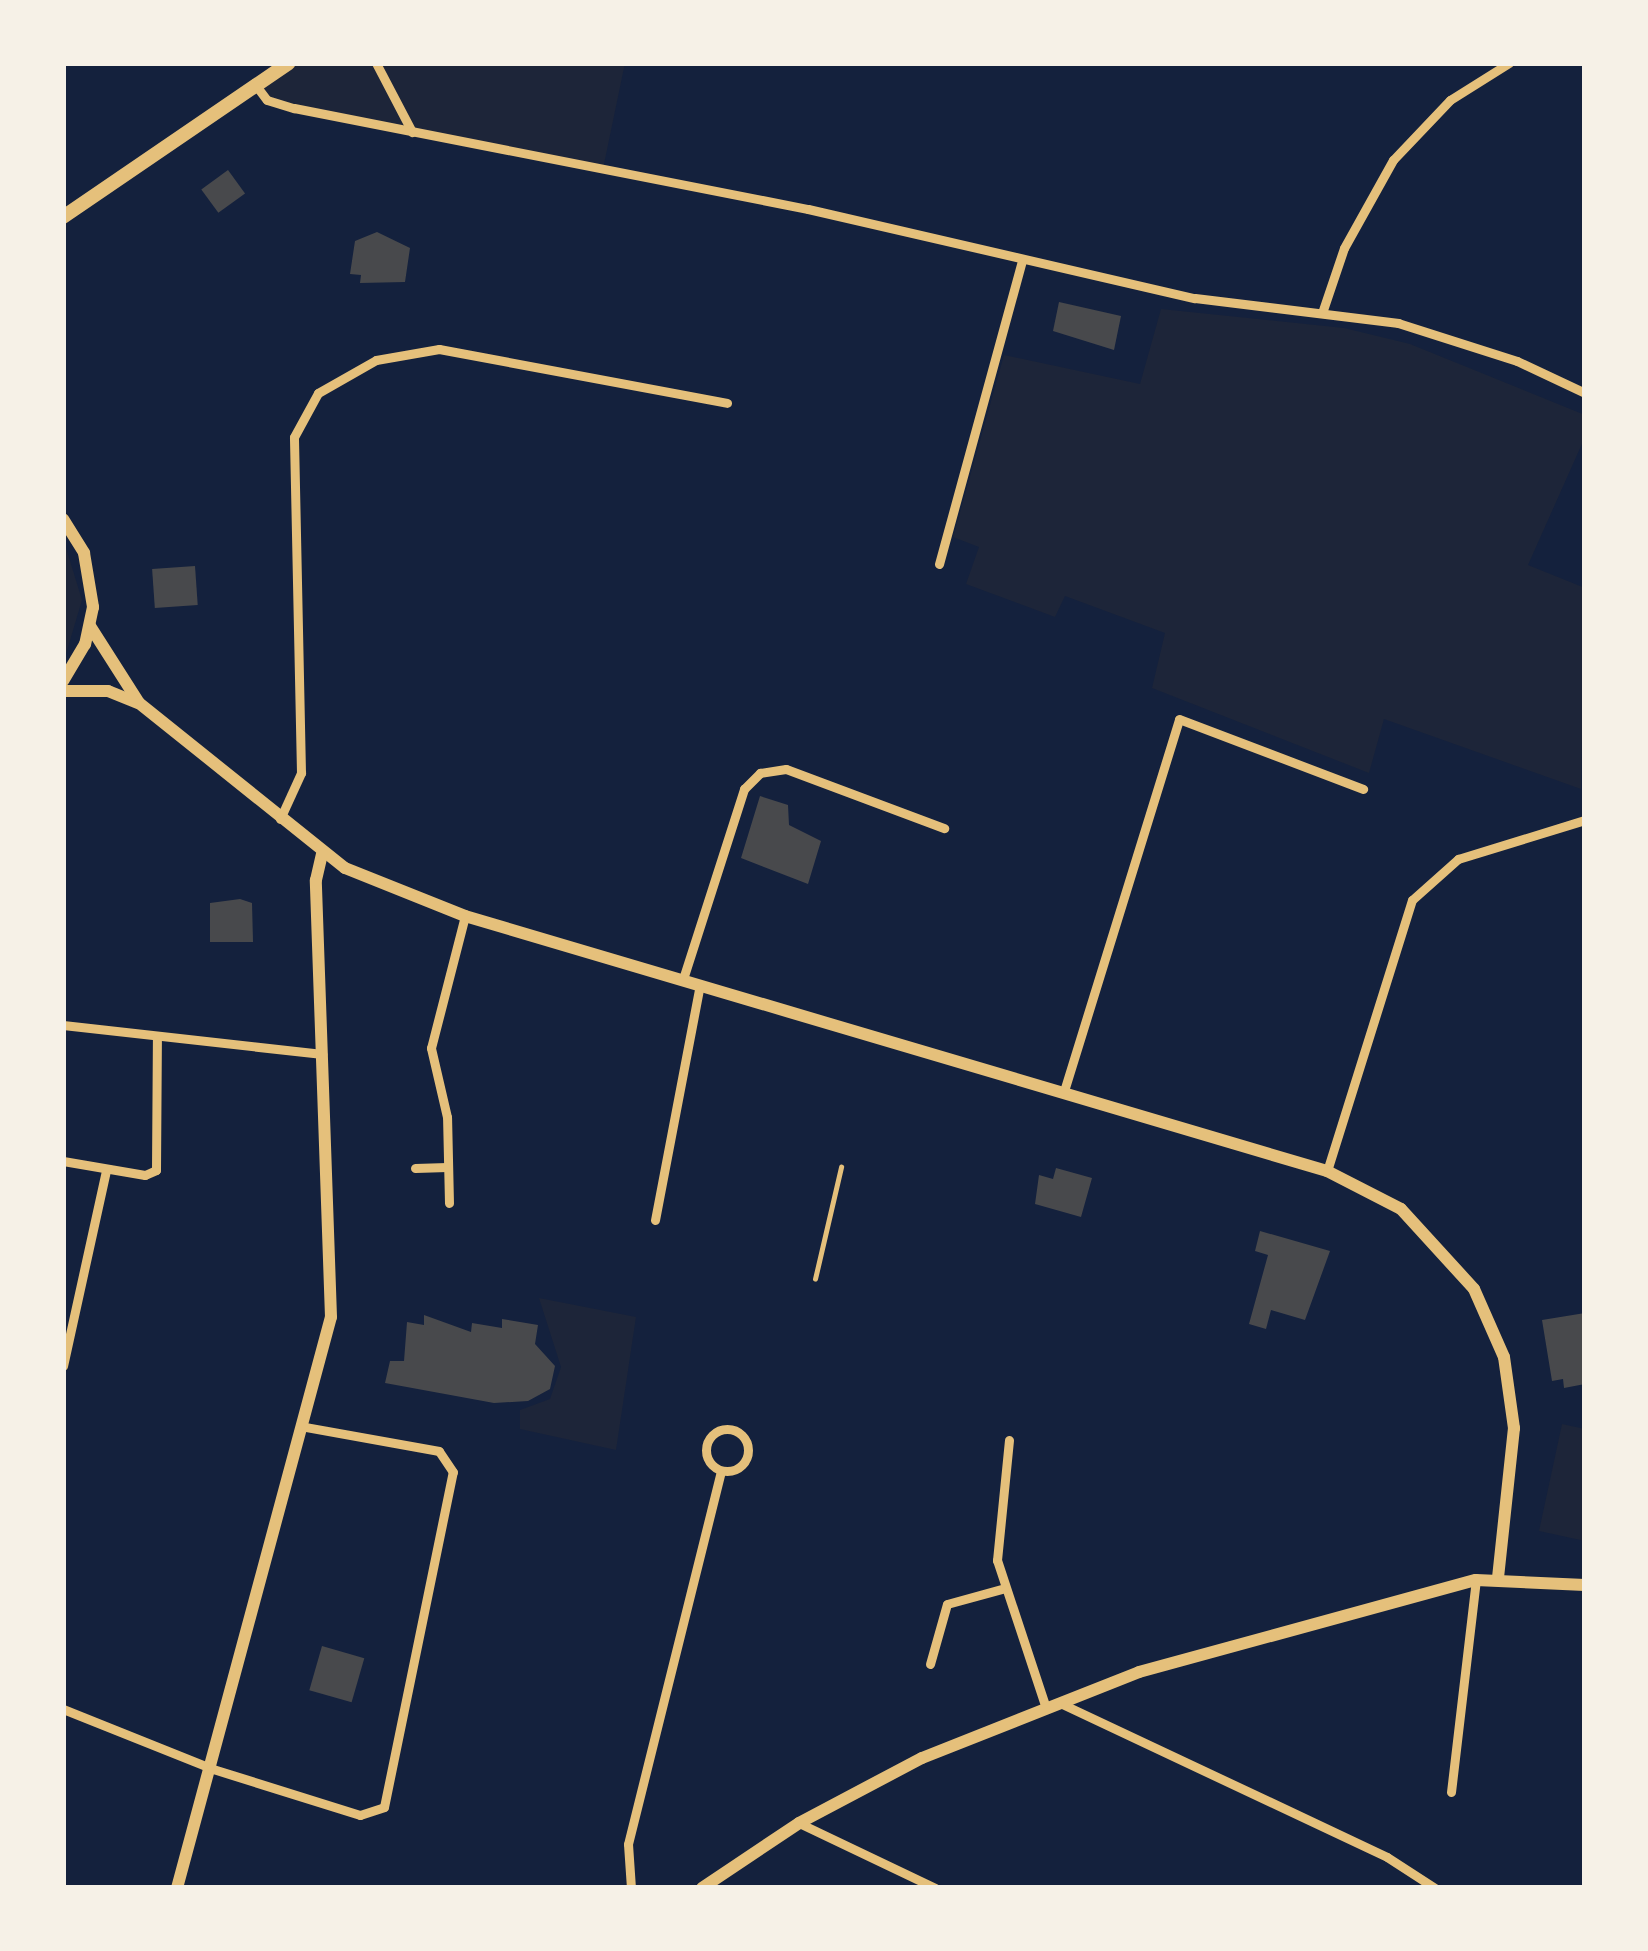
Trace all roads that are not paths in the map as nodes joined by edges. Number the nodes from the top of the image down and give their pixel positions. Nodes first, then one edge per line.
1 (290, 63) edge
2 (376, 63) edge
3 (1509, 63) edge
4 (254, 83) junction
5 (412, 132) junction
6 (63, 217) edge
7 (1022, 260) junction
8 (1322, 310) junction
9 (1585, 393) edge
10 (727, 403) dead end
11 (63, 519) edge
12 (939, 564) dead end
13 (90, 626) junction
14 (63, 681) edge
15 (63, 691) edge
16 (139, 704) junction
17 (1363, 789) dead end
18 (280, 819) junction
19 (1585, 820) edge
20 (944, 828) dead end
21 (322, 855) junction
22 (464, 916) junction
23 (683, 979) junction
24 (700, 986) junction
25 (63, 1024) edge
26 (157, 1037) junction
27 (322, 1054) junction
28 (1064, 1091) junction
29 (63, 1161) edge
30 (447, 1167) junction
31 (415, 1168) dead end
32 (106, 1170) junction
33 (1327, 1171) junction
34 (449, 1203) dead end
35 (655, 1220) dead end
36 (63, 1366) edge
37 (307, 1427) junction
38 (1009, 1440) dead end
39 (721, 1471) junction
40 (1498, 1578) junction
41 (1476, 1580) junction
42 (1585, 1585) edge
43 (1005, 1588) junction
44 (929, 1664) dead end
45 (1050, 1703) junction
46 (63, 1709) edge
47 (213, 1769) junction
48 (1451, 1792) dead end
49 (799, 1822) junction
50 (177, 1888) edge
51 (631, 1888) edge
52 (702, 1888) edge
53 (934, 1888) edge
54 (1435, 1888) edge

1 - 4 main road
2 - 5 street
3 - 8 street
4 - 5 street
4 - 6 main road
5 - 7 street
7 - 8 street
7 - 12 street
8 - 9 street
10 - 18 street
11 - 13 street
13 - 14 street
13 - 16 street
15 - 16 street
16 - 18 street
17 - 28 street
18 - 21 street
19 - 33 street
20 - 23 street
21 - 22 street
21 - 27 street
22 - 23 street
22 - 30 street
23 - 24 street
24 - 28 street
24 - 35 street
25 - 26 street
26 - 27 street
26 - 32 street
27 - 37 street
28 - 33 street
29 - 32 street
30 - 31 street
30 - 34 street
32 - 36 street
33 - 40 street
37 - 47 street
37 - 47 street
38 - 43 street
39 - 39 street
39 - 51 street
40 - 41 street
40 - 42 street
41 - 45 street
41 - 48 street
43 - 44 street
43 - 45 street
45 - 49 street
45 - 54 street
46 - 47 street
47 - 50 street
49 - 52 street
49 - 53 street

